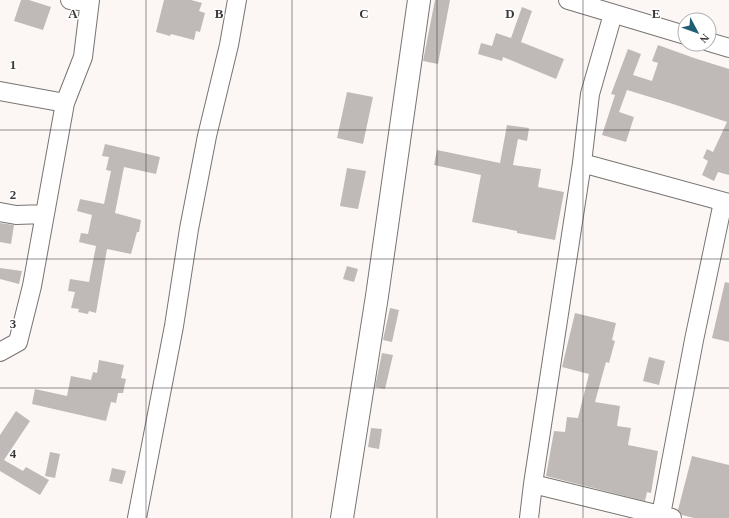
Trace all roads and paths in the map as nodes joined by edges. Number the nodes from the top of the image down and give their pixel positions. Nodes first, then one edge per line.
1 (70, 0) edge
2 (237, 0) edge
3 (419, 0) edge
4 (568, 0) edge
5 (90, 1) edge
6 (613, 14) junction
7 (677, 33) edge
8 (717, 44) edge
9 (729, 48) edge
10 (0, 91) edge
11 (65, 103) junction
12 (582, 163) junction
13 (726, 202) edge
14 (0, 212) edge
15 (44, 214) junction
16 (0, 352) edge
17 (533, 484) junction
18 (667, 516) edge
19 (137, 518) edge
20 (342, 518) edge
21 (529, 518) edge

1 - 5 street
2 - 19 street
3 - 20 main road
4 - 6 street
5 - 11 street
6 - 7 street
6 - 12 street
8 - 9 street
10 - 11 street
11 - 15 street
12 - 13 street
12 - 17 street
13 - 18 street
14 - 15 street
15 - 16 street
17 - 18 street
17 - 21 street

